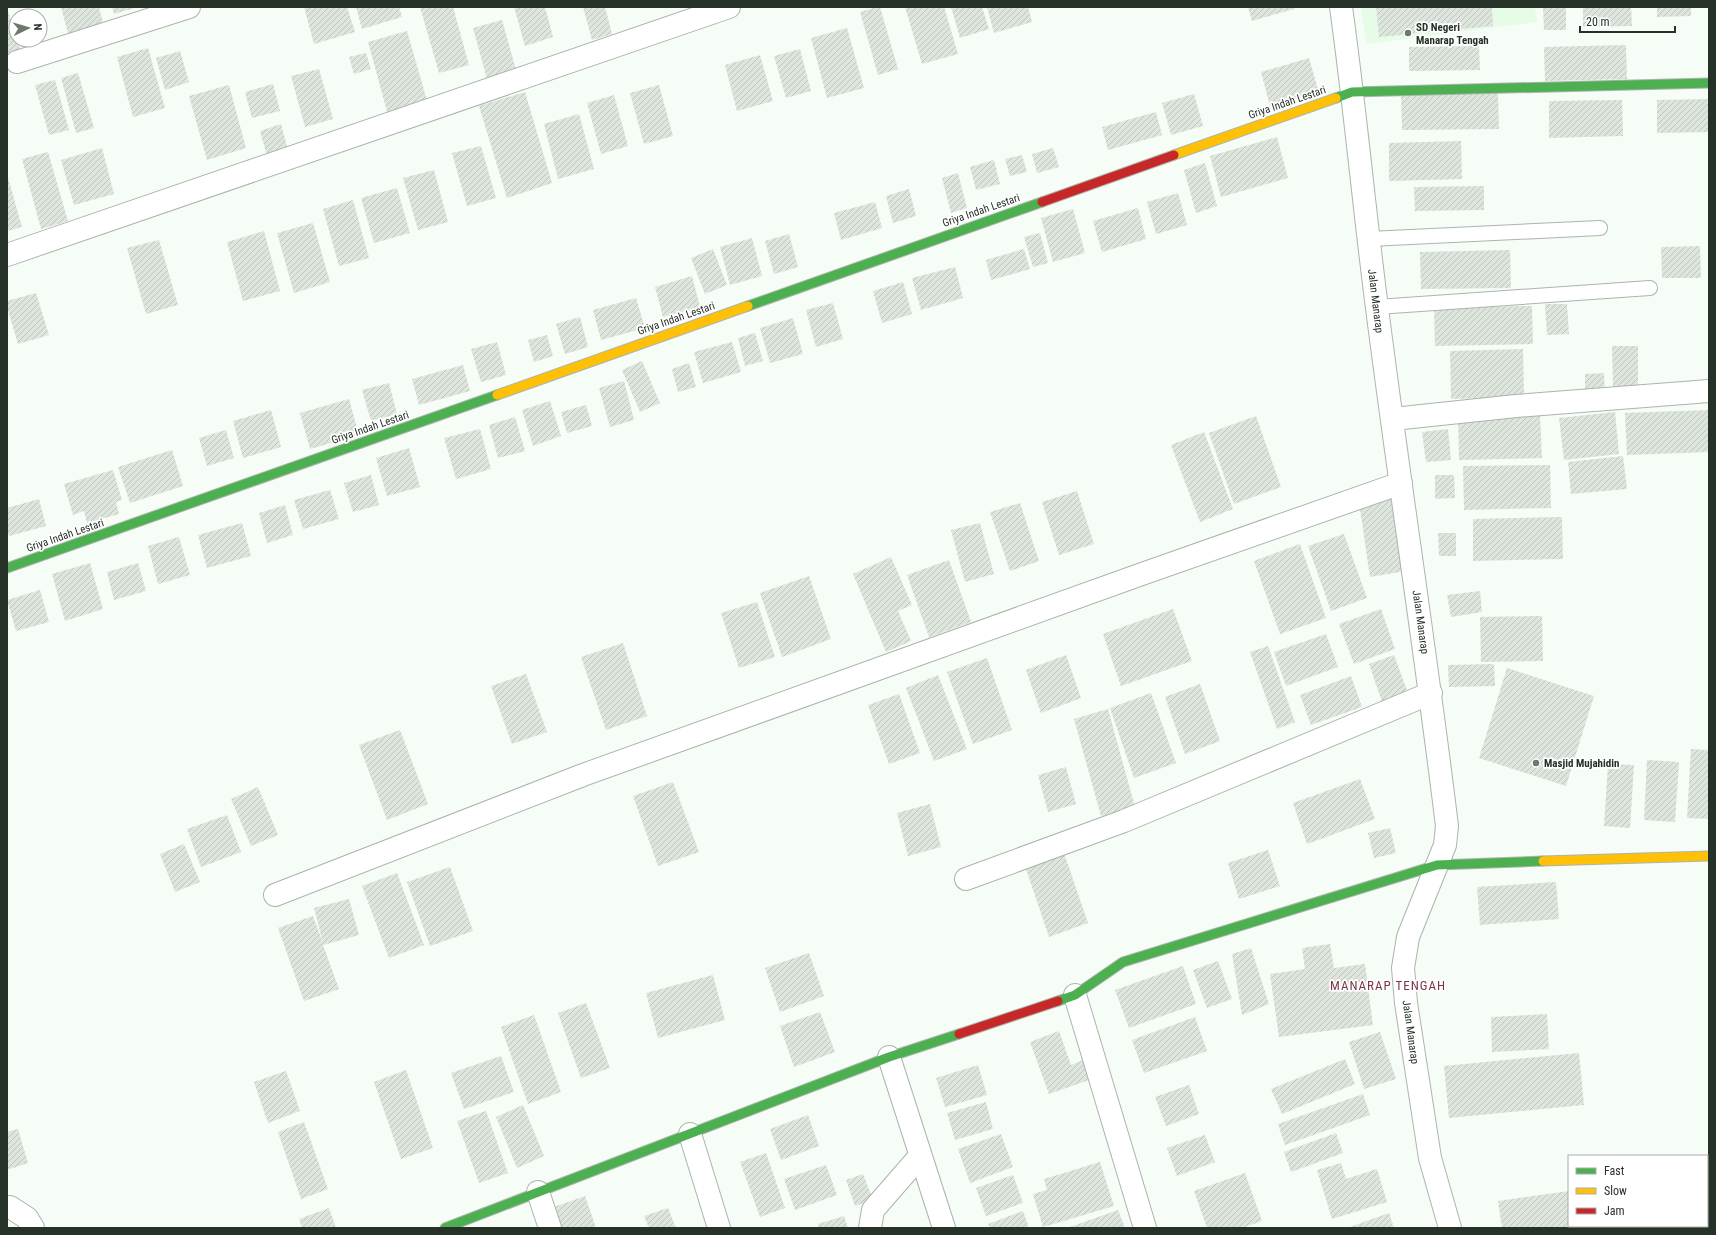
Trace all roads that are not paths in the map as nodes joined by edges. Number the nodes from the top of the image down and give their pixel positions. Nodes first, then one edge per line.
1 (189, 7) edge
2 (729, 7) edge
3 (1341, 7) edge
4 (17, 62) dead end
5 (1709, 83) edge
6 (1352, 92) junction
7 (1600, 228) dead end
8 (1369, 239) junction
9 (7, 256) edge
10 (1650, 288) dead end
11 (1377, 307) junction
12 (1709, 391) edge
13 (1393, 419) junction
14 (1402, 483) junction
15 (7, 568) edge
16 (1431, 693) junction
17 (1709, 856) edge
18 (1436, 865) junction
19 (966, 879) dead end
20 (275, 894) dead end
21 (1075, 995) junction
22 (889, 1057) junction
23 (690, 1134) junction
24 (920, 1156) junction
25 (538, 1192) junction
26 (7, 1207) edge
27 (33, 1228) edge
28 (445, 1228) edge
29 (550, 1228) edge
30 (719, 1228) edge
31 (870, 1228) edge
32 (944, 1228) edge
33 (1145, 1228) edge
34 (1450, 1228) edge

1 - 4 street
2 - 9 street
3 - 6 street, Jalan Manarap
5 - 6 street, Griya Indah Lestari
6 - 8 street, Jalan Manarap
6 - 15 street, Griya Indah Lestari
7 - 8 lane
8 - 11 street, Jalan Manarap
10 - 11 lane
11 - 13 street, Jalan Manarap
12 - 13 street
13 - 14 street, Jalan Manarap
14 - 16 street, Jalan Manarap
14 - 20 street
16 - 18 street, Jalan Manarap
16 - 19 street
17 - 18 street
18 - 21 street
18 - 34 street, Jalan Manarap
21 - 22 street
21 - 33 street
22 - 23 street
22 - 24 street
23 - 25 street
23 - 30 street
24 - 31 street
24 - 32 street
25 - 28 street
25 - 29 street
26 - 27 street

